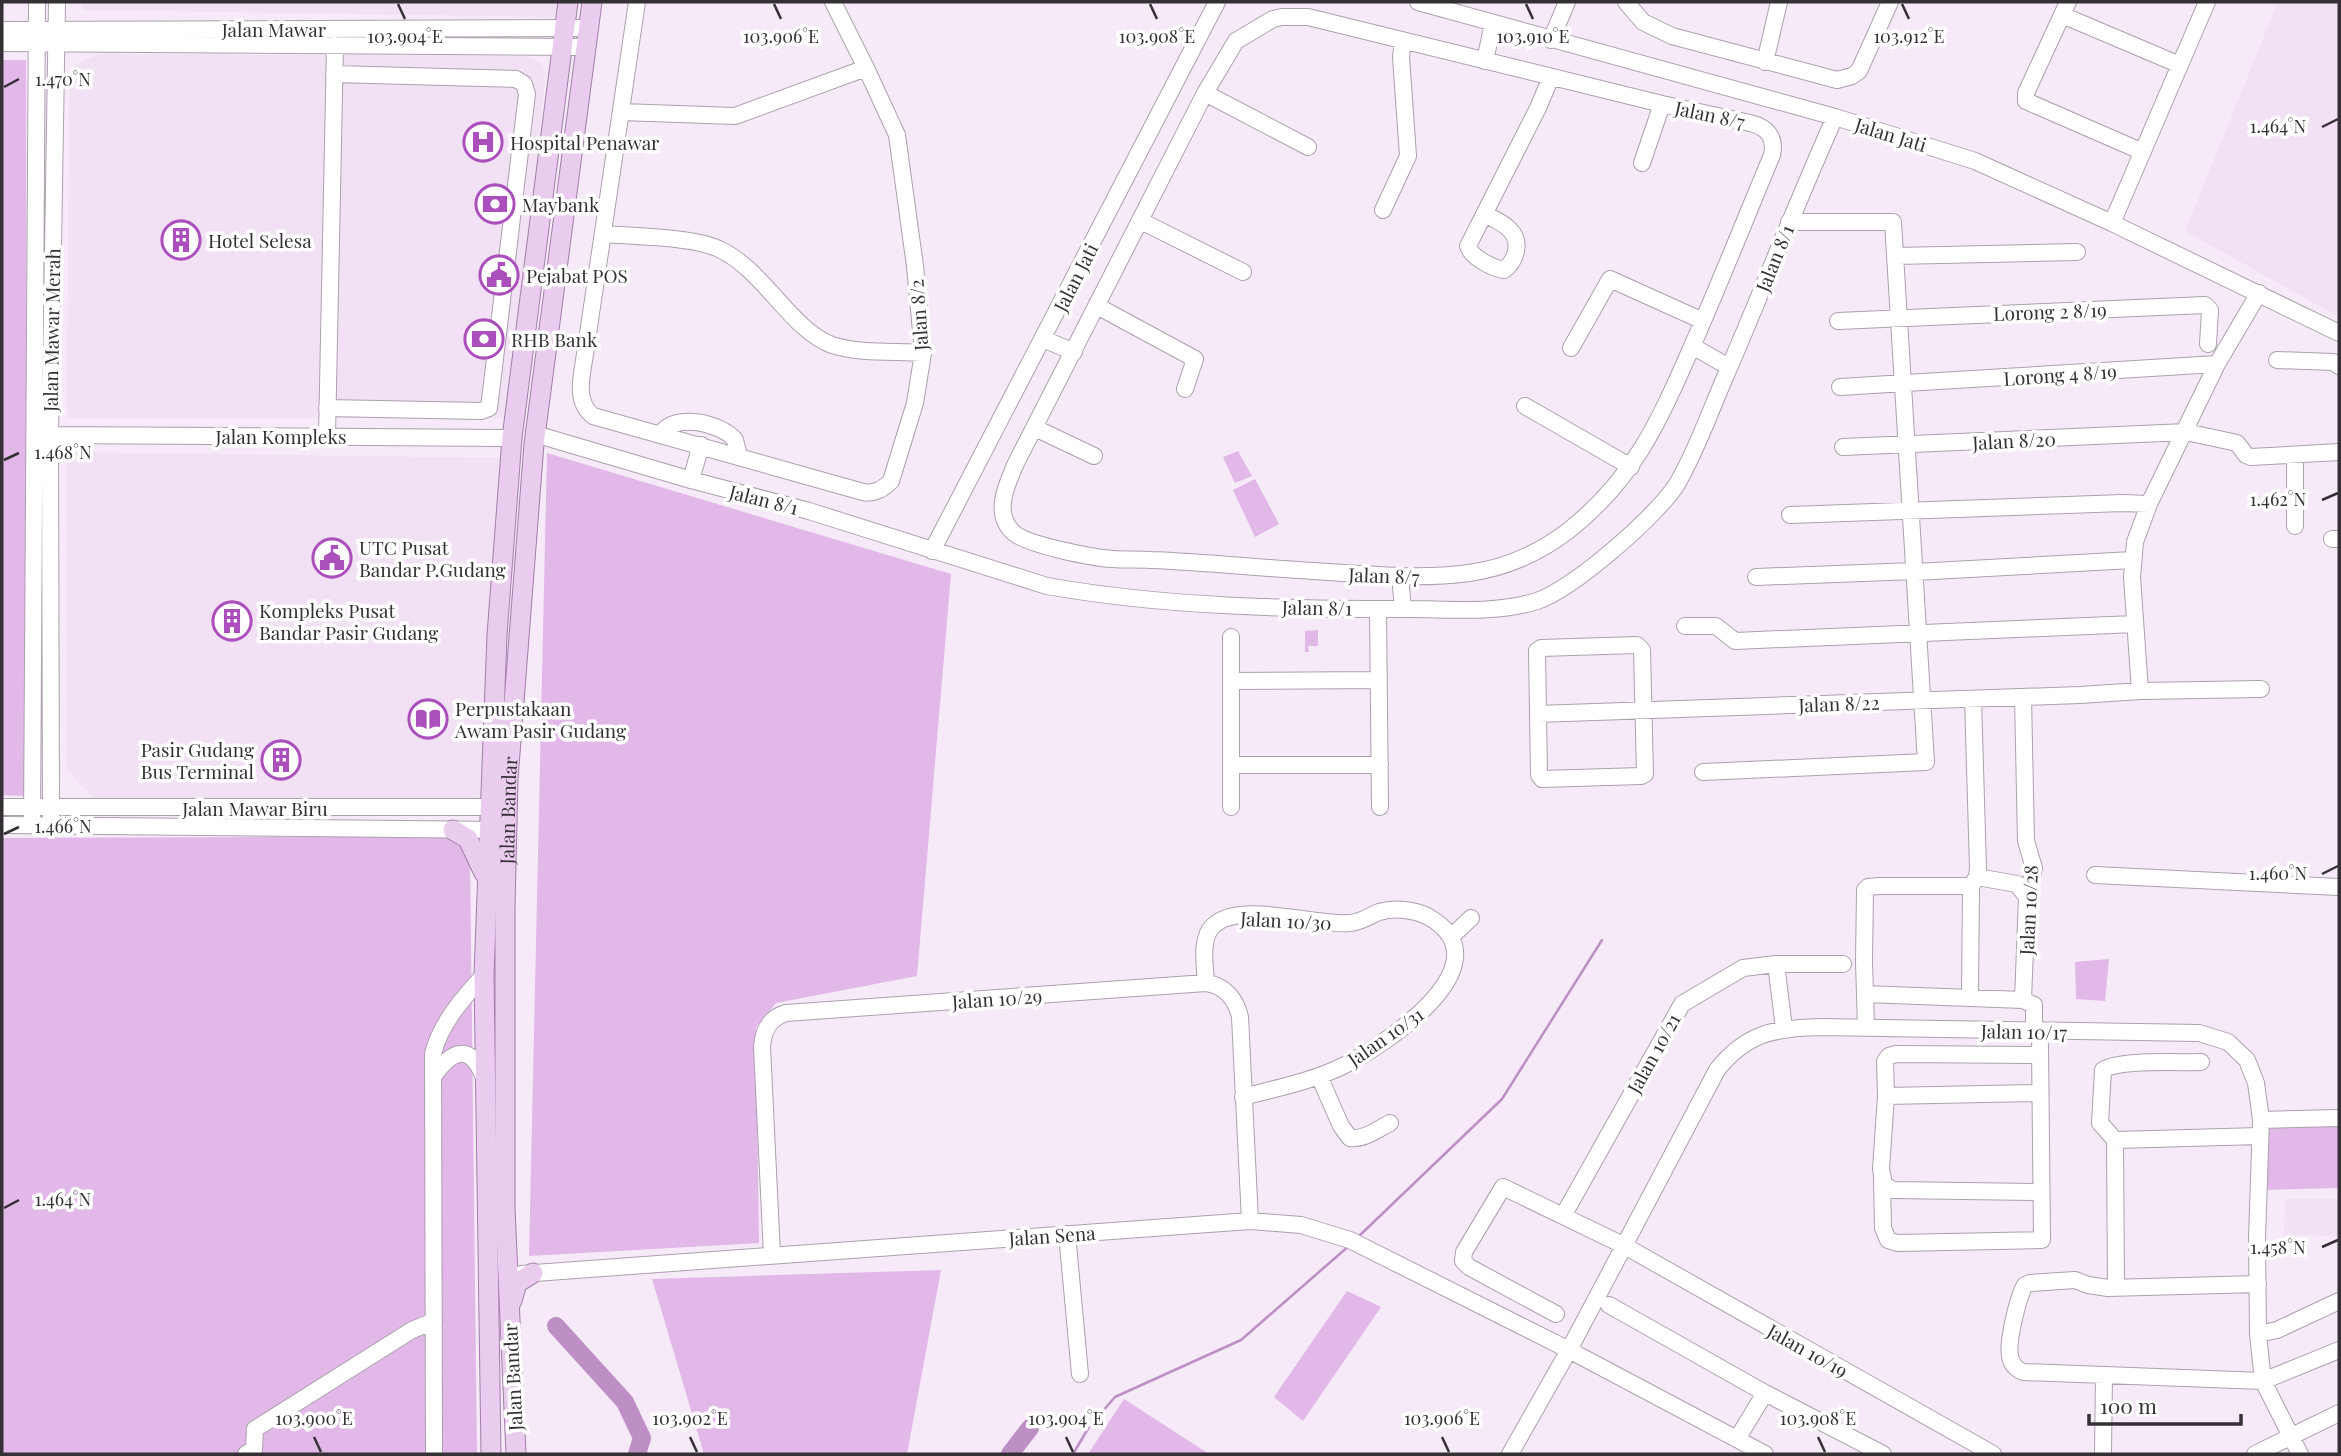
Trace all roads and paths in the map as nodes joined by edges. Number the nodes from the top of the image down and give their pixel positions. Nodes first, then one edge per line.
1 (37, 2) edge
2 (57, 2) edge
3 (568, 2) edge
4 (592, 2) edge
5 (637, 2) edge
6 (833, 2) edge
7 (1217, 2) edge
8 (1418, 2) edge
9 (1567, 2) edge
10 (1626, 2) edge
11 (1779, 2) edge
12 (1890, 2) edge
13 (2207, 2) edge
14 (2065, 8) edge
15 (1493, 23) junction
16 (2, 30) edge
17 (37, 37) junction
18 (57, 37) junction
19 (563, 37) junction
20 (587, 37) junction
21 (1551, 40) junction
22 (1403, 41) junction
23 (2, 43) edge
24 (335, 45) junction
25 (1485, 61) junction
26 (1765, 62) junction
27 (2180, 65) junction
28 (866, 68) junction
29 (334, 74) junction
30 (1550, 77) junction
31 (1205, 93) junction
32 (1662, 104) junction
33 (621, 112) junction
34 (1835, 117) junction
35 (1308, 147) dead end
36 (2143, 152) junction
37 (1643, 163) dead end
38 (1383, 209) dead end
39 (1486, 215) dead end
40 (1141, 221) junction
41 (1788, 222) junction
42 (2112, 223) junction
43 (603, 234) junction
44 (2077, 252) dead end
45 (1895, 256) junction
46 (1243, 272) dead end
47 (2259, 293) junction
48 (1097, 306) junction
49 (1899, 317) junction
50 (1703, 321) junction
51 (1838, 321) dead end
52 (2339, 332) edge
53 (1043, 339) junction
54 (2208, 344) dead end
55 (1692, 346) junction
56 (1571, 348) dead end
57 (1074, 352) junction
58 (923, 353) junction
59 (2277, 360) dead end
60 (2217, 364) junction
61 (2339, 366) edge
62 (1729, 367) junction
63 (1903, 384) junction
64 (1840, 387) dead end
65 (1185, 389) dead end
66 (1525, 407) dead end
67 (327, 408) junction
68 (1035, 428) junction
69 (2186, 432) junction
70 (661, 433) junction
71 (535, 434) junction
72 (50, 435) junction
73 (327, 436) junction
74 (512, 438) junction
75 (701, 445) junction
76 (1907, 446) junction
77 (1843, 447) dead end
78 (2339, 452) edge
79 (2295, 455) junction
80 (739, 456) junction
81 (1094, 456) dead end
82 (1631, 467) junction
83 (691, 480) junction
84 (2149, 504) junction
85 (1911, 511) junction
86 (1790, 516) dead end
87 (2295, 526) dead end
88 (933, 551) junction
89 (2132, 560) junction
90 (1914, 571) junction
91 (1401, 576) junction
92 (1756, 577) dead end
93 (1378, 609) junction
94 (1403, 609) junction
95 (2135, 624) junction
96 (1685, 626) dead end
97 (1918, 632) junction
98 (1231, 637) dead end
99 (1379, 680) junction
100 (1231, 681) junction
101 (2261, 689) dead end
102 (2140, 691) junction
103 (2023, 697) junction
104 (1973, 699) junction
105 (1922, 701) junction
106 (1644, 710) junction
107 (1538, 714) junction
108 (1231, 765) junction
109 (1380, 765) junction
110 (1703, 772) dead end
111 (2, 807) edge
112 (32, 807) junction
113 (51, 807) junction
114 (498, 807) junction
115 (1231, 807) dead end
116 (1380, 807) dead end
117 (2, 825) edge
118 (32, 825) junction
119 (51, 825) junction
120 (453, 830) junction
121 (497, 830) junction
122 (2095, 875) dead end
123 (486, 877) junction
124 (1974, 881) junction
125 (2339, 887) edge
126 (2027, 897) junction
127 (1471, 918) dead end
128 (1451, 937) junction
129 (1776, 964) junction
130 (1843, 964) dead end
131 (484, 975) junction
132 (1206, 982) junction
133 (1866, 994) junction
134 (1969, 997) junction
135 (2024, 1000) junction
136 (1784, 1028) junction
137 (1866, 1028) junction
138 (2037, 1032) junction
139 (2040, 1055) junction
140 (2200, 1062) dead end
141 (1319, 1076) junction
142 (433, 1077) junction
143 (486, 1082) junction
144 (2040, 1093) junction
145 (1886, 1096) junction
146 (1243, 1097) junction
147 (2339, 1118) edge
148 (1390, 1122) dead end
149 (2261, 1128) junction
150 (2115, 1140) junction
151 (1887, 1184) junction
152 (2042, 1192) junction
153 (1563, 1216) junction
154 (1250, 1221) junction
155 (1067, 1234) junction
156 (487, 1235) junction
157 (1623, 1245) junction
158 (772, 1255) junction
159 (533, 1273) junction
160 (508, 1275) junction
161 (2258, 1284) junction
162 (2116, 1287) junction
163 (2339, 1301) edge
164 (1609, 1305) dead end
165 (509, 1312) junction
166 (489, 1313) junction
167 (1556, 1314) dead end
168 (433, 1321) junction
169 (2258, 1334) junction
170 (1569, 1349) junction
171 (2339, 1350) edge
172 (1080, 1374) dead end
173 (2104, 1375) junction
174 (2263, 1381) junction
175 (1765, 1393) junction
176 (2339, 1413) edge
177 (2292, 1436) junction
178 (1737, 1439) junction
179 (246, 1454) edge
180 (434, 1454) edge
181 (491, 1454) edge
182 (516, 1454) edge
183 (1510, 1454) edge
184 (1765, 1454) edge
185 (1883, 1454) edge
186 (1993, 1454) edge
187 (2103, 1454) edge
188 (2255, 1454) edge
189 (2300, 1454) edge

1 - 17 street, Jalan Mawar Merah
2 - 18 street, Jalan Mawar Merah
3 - 19 main road, Jalan Bandar
4 - 20 main road, Jalan Bandar
5 - 33 street, Jalan 8/2
6 - 28 street, Jalan 8/2
7 - 53 street, Jalan Jati
8 - 15 street, Jalan Jati
9 - 21 street
10 - 26 street
11 - 26 street
12 - 26 street
13 - 27 street
14 - 27 street
14 - 36 street
15 - 21 street, Jalan Jati
15 - 25 street
16 - 17 street, Jalan Mawar
17 - 18 street, Jalan Mawar
17 - 23 street, Jalan Mawar
17 - 112 street, Jalan Mawar Merah
18 - 19 street, Jalan Mawar
18 - 24 street, Jalan Mawar
18 - 72 street, Jalan Mawar Merah
19 - 20 street, Jalan Mawar
19 - 24 street, Jalan Mawar
19 - 74 main road, Jalan Bandar
20 - 71 main road, Jalan Bandar
21 - 34 street, Jalan Jati
22 - 25 street, Jalan 8/7
22 - 31 street, Jalan 8/7
22 - 38 street
24 - 29 street
25 - 30 street, Jalan 8/7
27 - 36 street
28 - 33 street
28 - 58 street, Jalan 8/2
29 - 67 street
29 - 67 street
30 - 32 street, Jalan 8/7
30 - 39 street
31 - 35 street
31 - 40 street, Jalan 8/7
32 - 37 street
32 - 50 street, Jalan 8/7
33 - 43 street, Jalan 8/2
34 - 41 street, Jalan 8/1
34 - 42 street, Jalan Jati
36 - 42 street
40 - 46 street
40 - 48 street, Jalan 8/7
41 - 45 street
41 - 62 street, Jalan 8/1
42 - 47 street, Jalan Jati
43 - 58 street
43 - 70 street, Jalan 8/2
44 - 45 street
45 - 49 street
47 - 52 street, Jalan Jati
47 - 60 street
48 - 57 street, Jalan 8/7
48 - 65 street
49 - 51 street, Lorong 2 8/19
49 - 54 street, Lorong 2 8/19
49 - 63 street
50 - 55 street, Jalan 8/7
50 - 56 street
53 - 57 street
53 - 88 street, Jalan Jati
55 - 62 street
55 - 82 street, Jalan 8/7
57 - 68 street, Jalan 8/7
58 - 80 street, Jalan 8/2
59 - 61 street
60 - 63 street, Lorong 4 8/19
60 - 69 street
62 - 94 street, Jalan 8/1
63 - 64 street, Lorong 4 8/19
63 - 76 street
66 - 82 street
67 - 73 street
68 - 81 street
68 - 91 street, Jalan 8/7
69 - 76 street, Jalan 8/20
69 - 79 street, Jalan 8/20
69 - 84 street
70 - 75 street, Jalan 8/2
70 - 80 street
71 - 83 street, Jalan 8/1
71 - 114 main road, Jalan Bandar
72 - 73 street, Jalan Kompleks
72 - 113 street, Jalan Mawar Merah
73 - 74 street, Jalan Kompleks
74 - 114 main road, Jalan Bandar
75 - 80 street, Jalan 8/2
75 - 83 street
76 - 77 street, Jalan 8/20
76 - 85 street
78 - 79 street
79 - 87 street
82 - 91 street, Jalan 8/7
83 - 88 street, Jalan 8/1
84 - 85 street
84 - 89 street
85 - 86 street
85 - 90 street
88 - 93 street, Jalan 8/1
89 - 90 street
89 - 95 street
90 - 92 street
90 - 97 street
91 - 94 street
93 - 94 street, Jalan 8/1
93 - 99 street
95 - 97 street
95 - 102 street
96 - 97 street
97 - 105 street
98 - 100 street
99 - 100 street
99 - 109 street
100 - 108 street
101 - 102 street, Jalan 8/22
102 - 103 street, Jalan 8/22
103 - 104 street, Jalan 8/22
103 - 126 street, Jalan 10/28
104 - 105 street, Jalan 8/22
104 - 124 street
105 - 106 street, Jalan 8/22
105 - 110 street
106 - 107 street, Jalan 8/22
106 - 107 street
106 - 107 street
108 - 109 street
108 - 115 street
109 - 116 street
111 - 112 street, Jalan Mawar Biru
112 - 113 street, Jalan Mawar Biru
112 - 118 street, Jalan Mawar Merah
113 - 114 street, Jalan Mawar Biru
113 - 119 street, Jalan Mawar Merah
114 - 121 main road, Jalan Bandar
117 - 118 street, Jalan Mawar Biru
118 - 119 street, Jalan Mawar Biru
119 - 120 street, Jalan Mawar Biru
120 - 121 street, Jalan Mawar Biru
120 - 123 main road
121 - 123 main road, Jalan Bandar
121 - 160 main road, Jalan Bandar
122 - 125 street
123 - 131 main road, Jalan Bandar
124 - 126 street
124 - 133 street
124 - 134 street
126 - 135 street, Jalan 10/28
127 - 128 street
128 - 132 street, Jalan 10/30
128 - 141 street, Jalan 10/31
129 - 130 street, Jalan 10/21
129 - 136 street
129 - 153 street, Jalan 10/21
131 - 142 street
131 - 143 main road, Jalan Bandar
132 - 146 street
132 - 158 street, Jalan 10/29
133 - 134 street
133 - 137 street
134 - 135 street
135 - 138 street, Jalan 10/28
136 - 137 street, Jalan 10/17
136 - 157 street, Jalan 10/17
137 - 138 street, Jalan 10/17
138 - 139 street
138 - 149 street, Jalan 10/17
139 - 144 street
139 - 145 street
140 - 150 street
141 - 146 street, Jalan 10/31
141 - 148 street
142 - 143 street
142 - 168 street
143 - 156 main road, Jalan Bandar
144 - 145 street
144 - 152 street
145 - 151 street
146 - 154 street
147 - 149 street
149 - 150 street
149 - 161 street, Jalan 10/17
150 - 162 street
151 - 152 street
151 - 152 street
153 - 157 street, Jalan 10/19
153 - 167 street, Jalan 10/19
154 - 155 street, Jalan Sena
154 - 170 street, Jalan Sena
155 - 158 street, Jalan Sena
155 - 172 street
156 - 160 main road
156 - 166 main road, Jalan Bandar
157 - 170 street, Jalan 10/17
157 - 186 street, Jalan 10/19
158 - 159 street, Jalan Sena
159 - 160 street, Jalan Sena
159 - 165 main road
160 - 165 main road, Jalan Bandar
160 - 166 main road
161 - 162 street
161 - 169 street, Jalan 10/17
162 - 173 street
163 - 169 street
164 - 175 street
165 - 182 main road, Jalan Bandar
166 - 181 main road, Jalan Bandar
168 - 179 street
168 - 180 street
169 - 174 street, Jalan 10/17
170 - 178 street, Jalan Sena
170 - 183 street, Jalan 10/17
171 - 174 street
173 - 174 street
173 - 187 street
174 - 177 street, Jalan 10/17
175 - 178 street
175 - 185 street
176 - 177 street
177 - 188 street
177 - 189 street, Jalan 10/17
178 - 184 street, Jalan Sena

